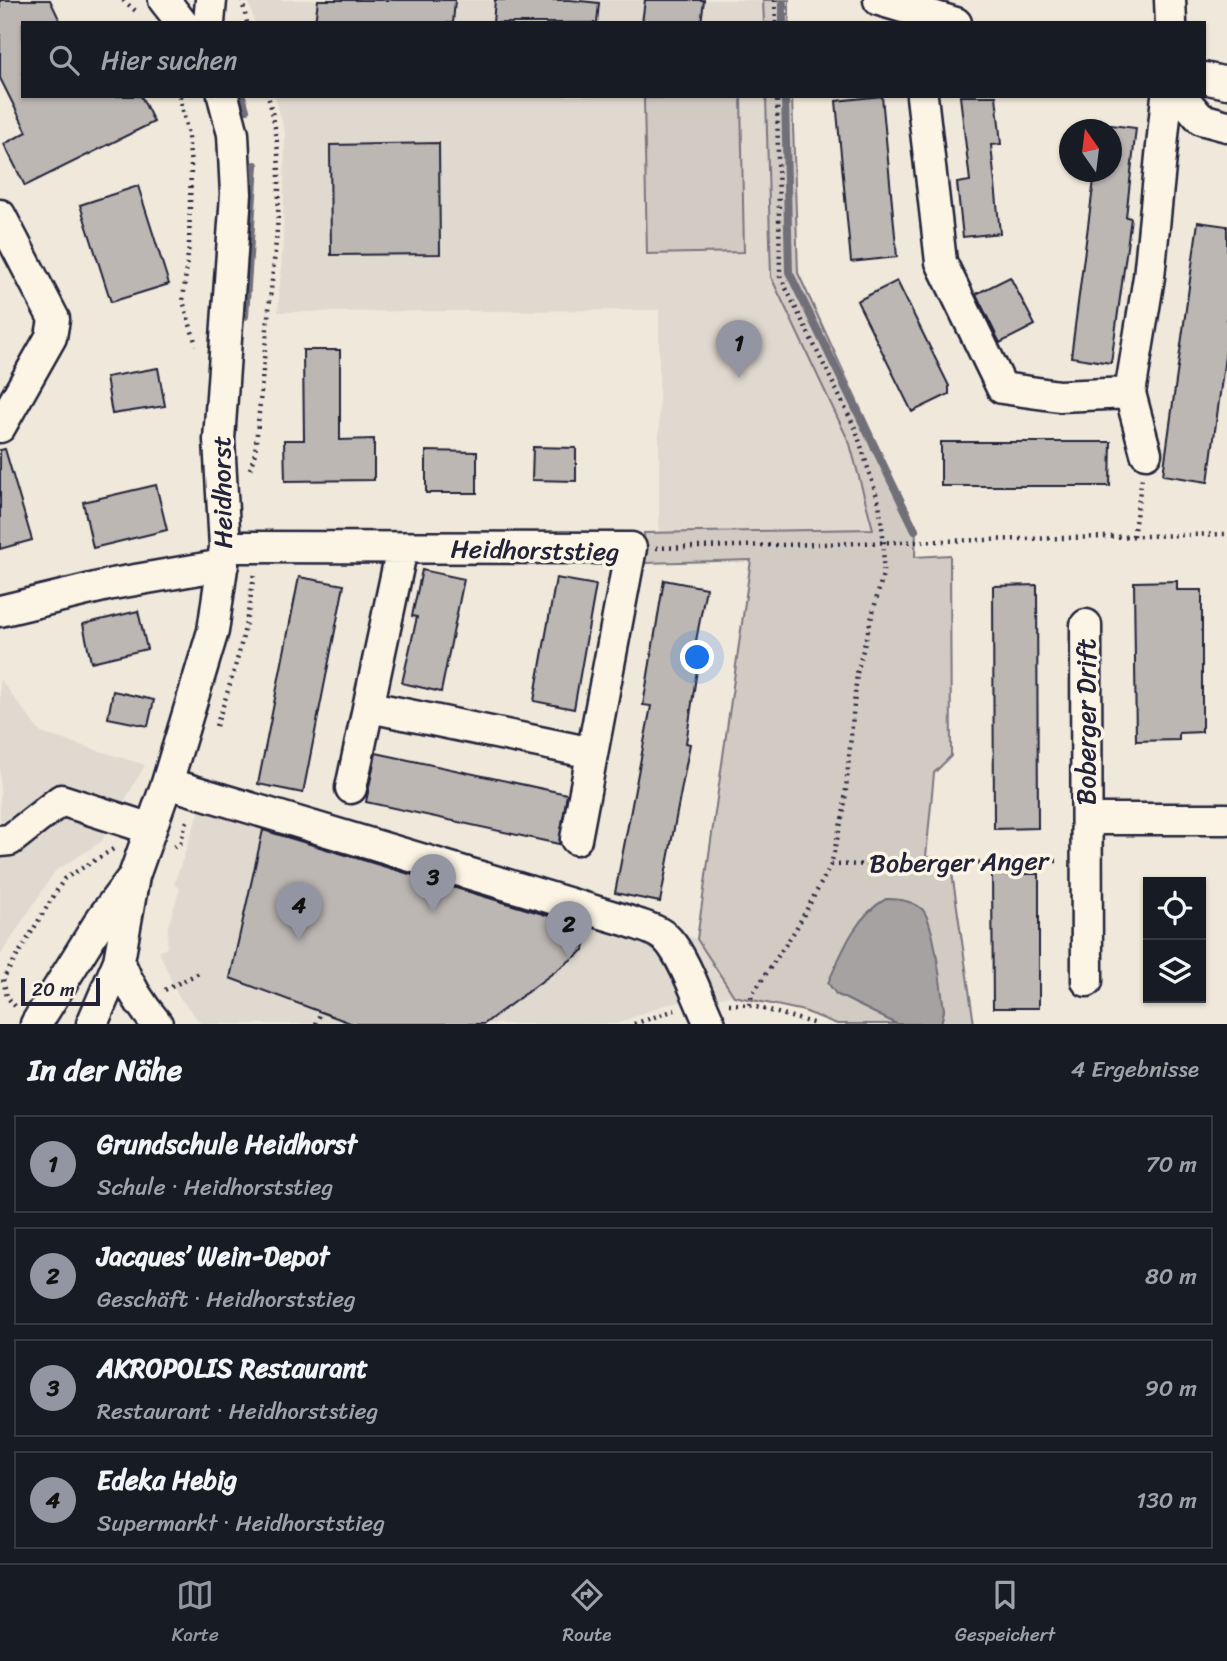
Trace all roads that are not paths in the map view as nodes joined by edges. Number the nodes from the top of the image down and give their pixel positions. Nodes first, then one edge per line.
1 (164, 0) edge
2 (211, 0) edge
3 (879, 0) edge
4 (1170, 0) edge
5 (913, 11) edge
6 (180, 21) edge
7 (209, 21) edge
8 (949, 21) edge
9 (1171, 21) edge
10 (1206, 78) edge
11 (1227, 83) edge
12 (224, 98) edge
13 (922, 98) edge
14 (1167, 98) edge
15 (1183, 98) edge
16 (1227, 126) edge
17 (0, 215) edge
18 (1130, 393) junction
19 (0, 427) edge
20 (1146, 453) road end
21 (402, 548) junction
22 (224, 556) junction
23 (0, 611) edge
24 (1086, 625) dead end
25 (370, 707) junction
26 (592, 753) junction
27 (167, 783) junction
28 (351, 788) dead end
29 (1087, 818) junction
30 (1227, 819) edge
31 (151, 829) junction
32 (576, 839) dead end
33 (0, 841) edge
34 (134, 876) junction
35 (119, 961) junction
36 (1087, 981) dead end
37 (38, 1022) edge
38 (92, 1024) edge
39 (157, 1024) edge
40 (710, 1024) edge

1 - 6 street
2 - 7 street
3 - 5 street
4 - 9 street
5 - 8 street
10 - 11 street
12 - 22 street, Heidhorst
13 - 18 street
14 - 18 street
15 - 16 street
17 - 19 street
18 - 20 street
21 - 22 street, Heidhorststieg
21 - 25 street
21 - 26 street, Heidhorststieg
22 - 23 street, Heidhorststieg
22 - 27 street, Heidhorst
24 - 29 street, Boberger Drift
25 - 26 street
25 - 28 street
26 - 32 street, Heidhorststieg
27 - 31 street, Heidhorst
27 - 40 street
29 - 30 street, Boberger Drift
29 - 36 street, Boberger Drift
31 - 33 street
31 - 34 street, Heidhorst
34 - 35 street, Heidhorst
34 - 37 street, Heidhorst
35 - 38 street, Heidhorst
35 - 39 street

